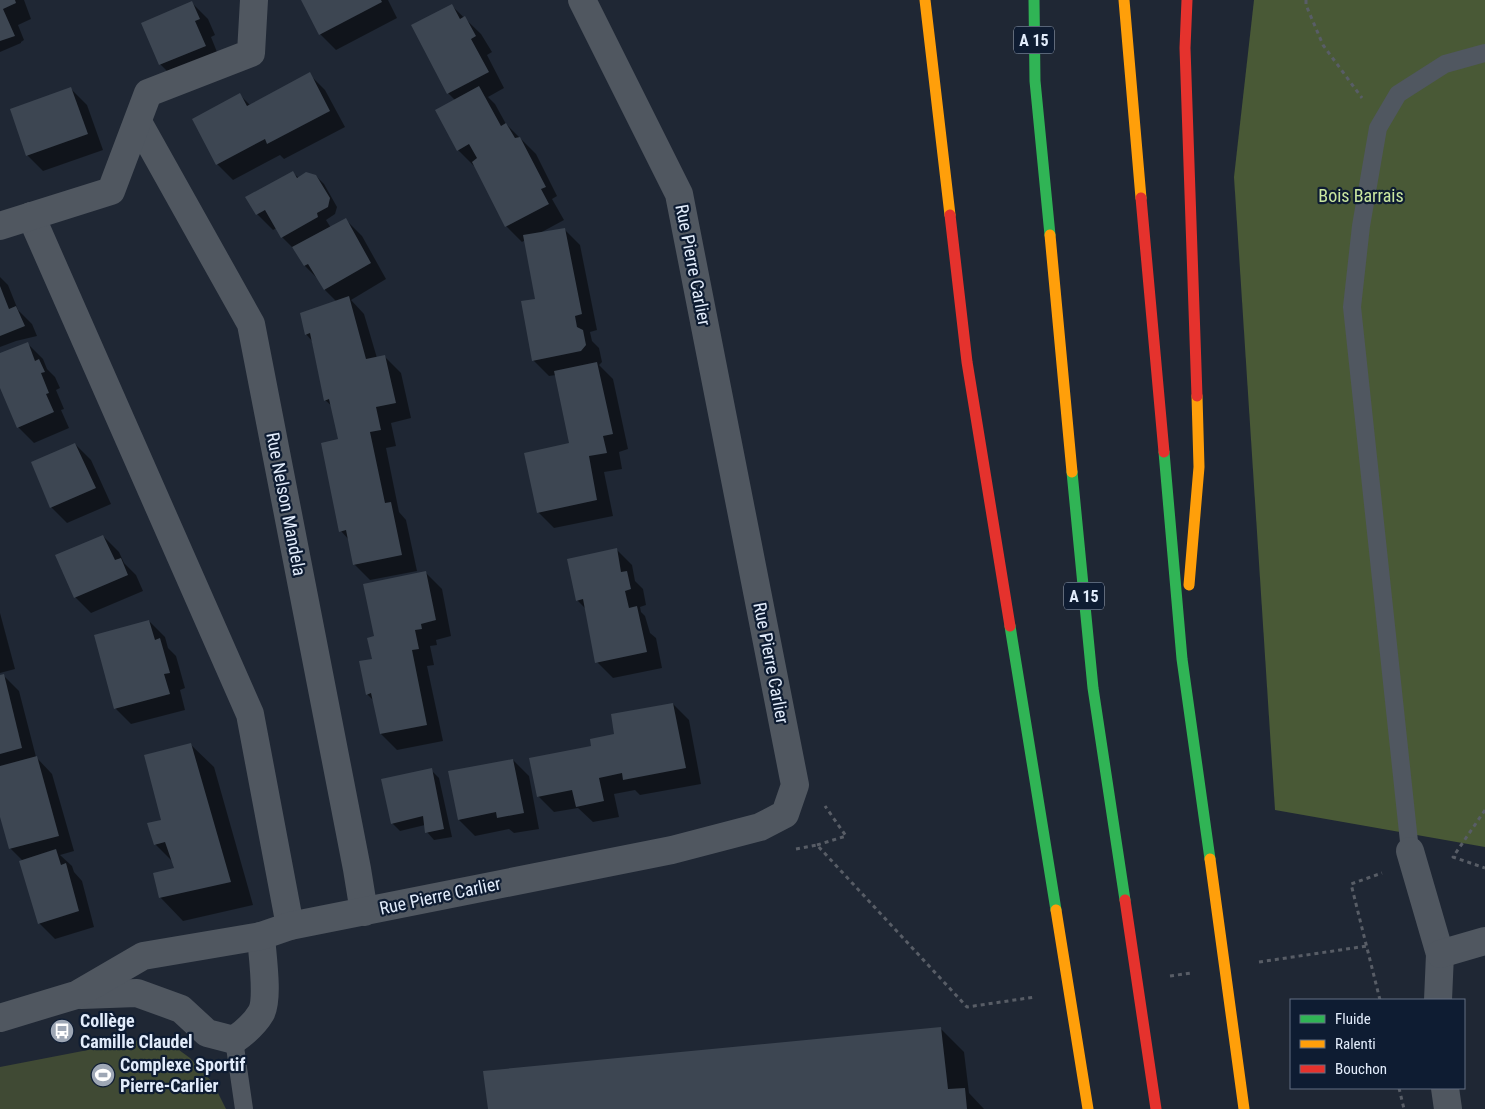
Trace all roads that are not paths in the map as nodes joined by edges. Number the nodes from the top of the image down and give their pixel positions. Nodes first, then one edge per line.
1 (254, 0) edge
2 (582, 0) edge
3 (924, 0) edge
4 (929, 0) edge
5 (1034, 0) edge
6 (1124, 0) edge
7 (1187, 0) edge
8 (1485, 53) edge
9 (932, 54) junction
10 (138, 122) junction
11 (31, 216) junction
12 (0, 226) edge
13 (1182, 659) junction
14 (1410, 851) joint
15 (364, 912) junction
16 (290, 926) junction
17 (261, 936) junction
18 (1485, 941) edge
19 (1440, 954) junction
20 (76, 995) junction
21 (1438, 999) edge
22 (0, 1018) edge
23 (234, 1040) junction
24 (1444, 1089) edge
25 (244, 1109) edge
26 (1088, 1109) edge
27 (1156, 1109) edge
28 (1244, 1109) edge
29 (1448, 1109) edge

1 - 10 street
2 - 15 street, Rue Pierre Carlier
3 - 9 highway
4 - 9 highway
5 - 27 highway, A 15
6 - 13 highway
7 - 13 highway
8 - 14 lane
9 - 26 highway
10 - 11 street
10 - 15 street, Rue Nelson Mandela
11 - 12 street
11 - 16 street
13 - 28 highway
14 - 19 street
15 - 16 street, Rue Pierre Carlier
16 - 17 street, Rue Pierre Carlier
17 - 20 street, Rue Pierre Carlier
17 - 23 street
18 - 19 street
19 - 21 street
20 - 22 street, Rue Pierre Carlier
20 - 23 street, Rue Pierre Carlier
23 - 25 lane
24 - 29 street

